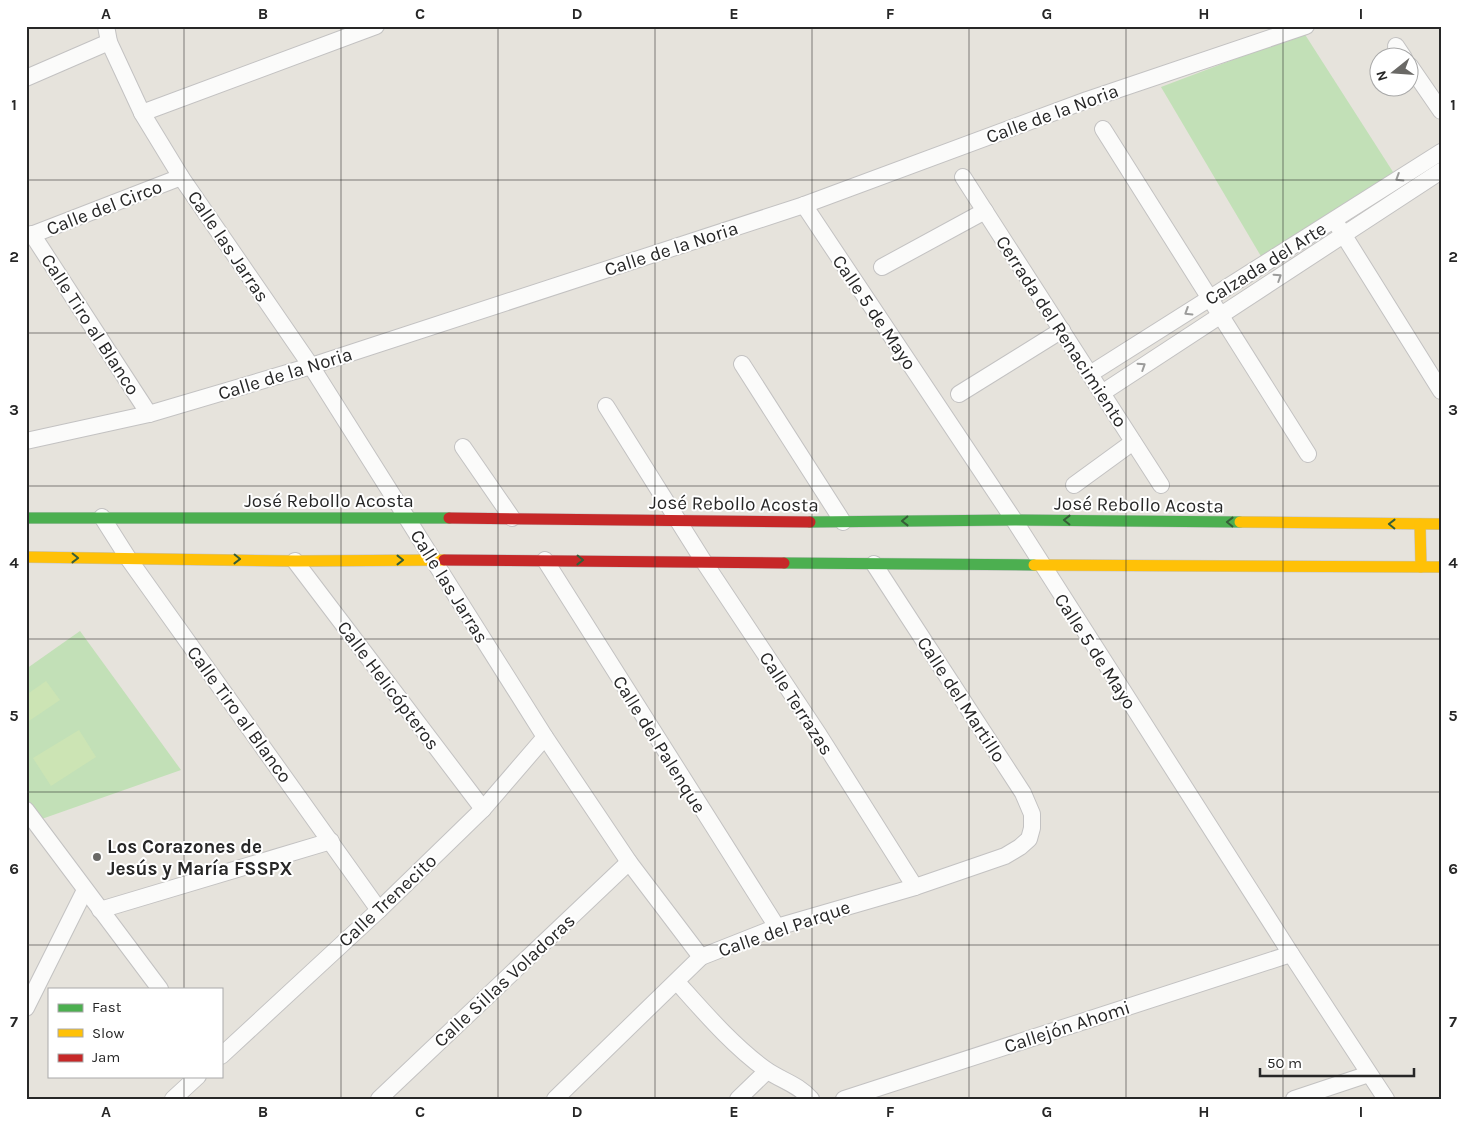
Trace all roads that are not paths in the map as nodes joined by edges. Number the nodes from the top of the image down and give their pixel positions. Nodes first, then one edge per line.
1 (106, 26) edge
2 (376, 26) edge
3 (1306, 26) edge
4 (110, 42) junction
5 (26, 78) edge
6 (1420, 81) edge
7 (1441, 111) edge
8 (142, 113) junction
9 (1103, 129) dead end
10 (1441, 152) edge
11 (1441, 171) edge
12 (181, 177) junction
13 (963, 177) dead end
14 (804, 205) junction
15 (985, 211) junction
16 (1334, 219) junction
17 (29, 235) edge
18 (1343, 235) junction
19 (882, 268) dead end
20 (1209, 298) junction
21 (1220, 316) junction
22 (1062, 330) junction
23 (742, 364) dead end
24 (311, 366) junction
25 (1090, 374) junction
26 (1441, 391) edge
27 (1102, 393) junction
28 (959, 394) dead end
29 (606, 406) dead end
30 (149, 414) junction
31 (26, 441) edge
32 (1134, 442) junction
33 (463, 447) dead end
34 (1308, 454) dead end
35 (1074, 485) dead end
36 (1161, 485) dead end
37 (102, 517) junction
38 (26, 518) edge
39 (408, 518) junction
40 (512, 518) junction
41 (677, 520) junction
42 (1014, 520) junction
43 (843, 522) junction
44 (1420, 524) junction
45 (1441, 524) edge
46 (26, 557) edge
47 (128, 558) junction
48 (434, 560) junction
49 (544, 560) junction
50 (295, 561) junction
51 (704, 562) junction
52 (874, 564) junction
53 (1041, 564) junction
54 (1421, 567) junction
55 (1441, 567) edge
56 (545, 737) junction
57 (483, 809) junction
58 (26, 810) edge
59 (1029, 839) joint
60 (330, 841) junction
61 (629, 862) junction
62 (915, 887) junction
63 (85, 890) junction
64 (100, 910) junction
65 (378, 910) junction
66 (777, 927) junction
67 (1291, 954) junction
68 (701, 957) junction
69 (677, 982) junction
70 (159, 988) edge
71 (26, 1008) edge
72 (222, 1055) edge
73 (767, 1071) junction
74 (1369, 1074) junction
75 (196, 1078) edge
76 (173, 1099) edge
77 (379, 1099) edge
78 (555, 1099) edge
79 (738, 1099) edge
80 (811, 1099) edge
81 (844, 1099) edge
82 (1294, 1099) edge
83 (1386, 1099) edge

1 - 4 street, Calle las Jarras
2 - 8 street
3 - 14 street, Calle de la Noria
4 - 5 street
4 - 8 street, Calle las Jarras
6 - 7 street
8 - 12 street, Calle las Jarras
9 - 20 street
10 -> 16 street, Calzada del Arte
11 - 18 street, Calzada del Arte
12 - 17 street, Calle del Circo
12 - 24 street, Calle las Jarras
13 - 15 street, Cerrada del Renacimiento
14 - 24 street, Calle de la Noria
14 - 42 street, Calle 5 de Mayo
15 - 19 street
15 - 22 street, Cerrada del Renacimiento
16 - 18 street
16 - 20 street, Calzada del Arte
17 - 30 street, Calle Tiro al Blanco
21 -> 18 street, Calzada del Arte
18 - 26 street
20 - 21 street
20 -> 25 street, Calzada del Arte
27 -> 21 street, Calzada del Arte
21 - 34 street
22 - 25 street, Cerrada del Renacimiento
22 - 28 street
23 - 43 street
24 - 30 street, Calle de la Noria
24 - 39 street, Calle las Jarras
25 - 27 street, Cerrada del Renacimiento
27 - 32 street, Cerrada del Renacimiento
29 - 41 street, Calle Terrazas
30 - 31 street, Calle de la Noria
32 - 35 street
32 - 36 street, Cerrada del Renacimiento
33 - 40 street
37 - 38 main road, José Rebollo Acosta
37 - 39 main road, José Rebollo Acosta
37 - 47 street, Calle Tiro al Blanco
39 - 40 main road, José Rebollo Acosta
39 - 48 street, Calle las Jarras
40 - 41 main road, José Rebollo Acosta
41 - 43 main road, José Rebollo Acosta
41 - 51 street, Calle Terrazas
42 -> 43 main road, José Rebollo Acosta
44 -> 42 main road, José Rebollo Acosta
42 - 53 street, Calle 5 de Mayo
44 - 45 main road, José Rebollo Acosta
44 - 54 main road
46 -> 47 main road
47 -> 50 main road
47 - 60 street, Calle Tiro al Blanco
48 - 49 main road
50 -> 48 main road
48 - 56 street, Calle las Jarras
49 -> 51 main road
49 - 66 street, Calle del Palenque
50 - 57 street, Calle Helicópteros
51 - 52 main road
51 - 62 street, Calle Terrazas
52 - 53 main road
52 - 59 street, Calle del Martillo
53 - 54 main road
53 - 67 street, Calle 5 de Mayo
54 - 55 main road
56 - 57 street, Calle Trenecito
56 - 61 street, Calle las Jarras
57 - 65 street, Calle Trenecito
58 - 63 street
59 - 62 street, Calle del Parque
60 - 64 street
60 - 65 street, Calle Tiro al Blanco
61 - 68 street, Calle las Jarras
61 - 77 street, Calle Sillas Voladoras
62 - 66 street, Calle del Parque
63 - 64 street
63 - 71 street
64 - 70 street
65 - 72 street, Calle Trenecito
66 - 68 street, Calle del Parque
67 - 74 street, Calle 5 de Mayo
67 - 81 street, Callejón Ahomi
68 - 69 street, Calle del Parque
69 - 73 street
69 - 78 street, Calle del Parque
73 - 79 street
73 - 80 street
74 - 82 street
74 - 83 street, Calle 5 de Mayo
75 - 76 street

